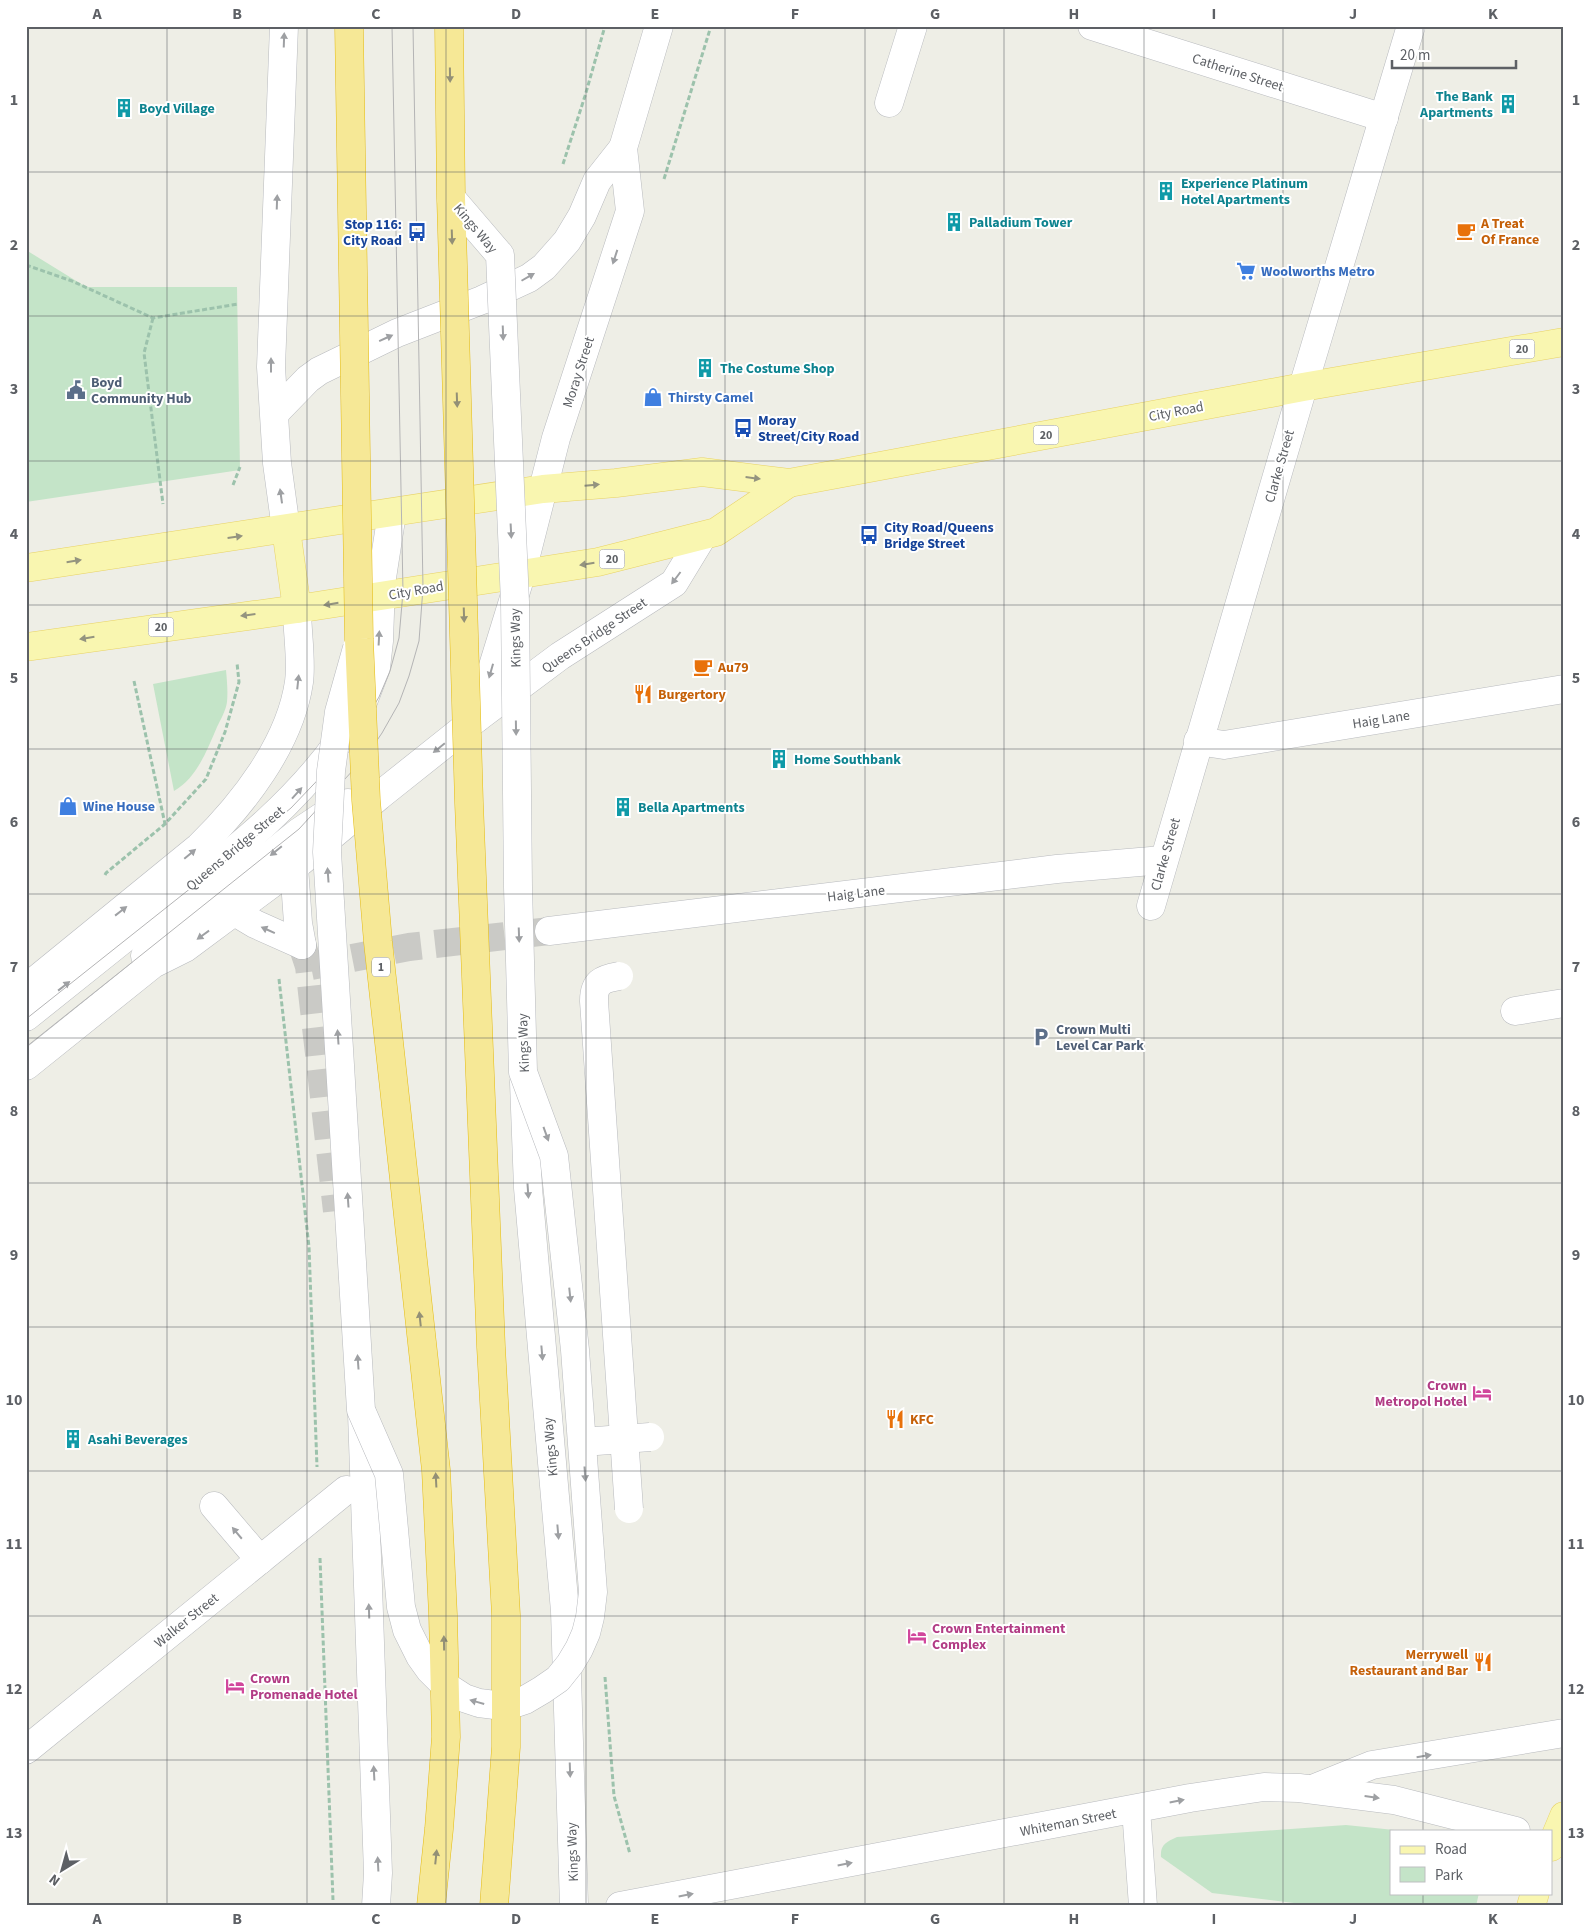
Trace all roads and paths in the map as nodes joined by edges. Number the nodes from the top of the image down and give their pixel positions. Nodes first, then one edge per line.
1 (284, 26) edge
2 (349, 26) edge
3 (449, 26) edge
4 (604, 26) edge
5 (658, 26) edge
6 (913, 26) edge
7 (1092, 26) edge
8 (1411, 26) edge
9 (888, 103) dead end
10 (1384, 118) junction
11 (623, 148) junction
12 (560, 172) dead end
13 (451, 198) junction
14 (26, 265) edge
15 (245, 303) dead end
16 (153, 318) junction
17 (1564, 342) edge
18 (1303, 387) junction
19 (275, 413) junction
20 (789, 483) junction
21 (543, 489) junction
22 (163, 504) dead end
23 (392, 513) junction
24 (286, 530) junction
25 (702, 537) junction
26 (26, 568) edge
27 (521, 575) junction
28 (380, 596) junction
29 (297, 609) junction
30 (359, 639) junction
31 (26, 647) edge
32 (237, 663) dead end
33 (134, 681) dead end
34 (1564, 689) edge
35 (478, 718) junction
36 (1198, 741) junction
37 (379, 796) junction
38 (165, 824) junction
39 (1163, 860) junction
40 (294, 867) junction
41 (106, 873) dead end
42 (1151, 906) dead end
43 (234, 912) junction
44 (549, 931) tunnel mouth
45 (619, 976) dead end
46 (279, 979) dead end
47 (26, 988) edge
48 (1564, 1003) edge
49 (1515, 1011) dead end
50 (26, 1017) edge
51 (26, 1050) edge
52 (26, 1066) edge
53 (523, 1072) junction
54 (361, 1410) junction
55 (650, 1436) dead end
56 (583, 1442) junction
57 (346, 1490) dead end
58 (214, 1506) dead end
59 (629, 1509) dead end
60 (318, 1512) junction
61 (260, 1560) junction
62 (1564, 1733) edge
63 (26, 1750) edge
64 (1311, 1790) junction
65 (1136, 1809) junction
66 (1512, 1830) edge
67 (1535, 1894) edge
68 (333, 1900) dead end
69 (376, 1906) edge
70 (431, 1906) edge
71 (494, 1906) edge
72 (574, 1906) edge
73 (620, 1906) edge
74 (1143, 1906) edge
75 (1531, 1906) edge

19 -> 1 street
2 - 30 highway, 1, bridge
3 -> 13 highway, Kings Way, bridge
4 - 12 path
5 - 11 street, Moray Street
6 - 9 street
7 - 10 street, Catherine Street
8 - 10 street, Clarke Street
10 - 18 street, Clarke Street
19 -> 11 street
11 -> 21 street, Moray Street
13 -> 53 street, Kings Way, bridge
13 -> 71 highway, Kings Way, bridge
14 - 16 path
15 - 16 path
16 - 22 path
17 - 18 main road, City Road / 20
18 - 20 main road, City Road / 20
18 - 36 street, Clarke Street
24 -> 19 street
21 -> 20 main road, City Road / 20
20 - 25 main road, City Road / 20
21 - 23 main road, City Road / 20
21 - 27 street, Moray Street
23 - 24 main road, City Road / 20
23 - 28 street, Queens Bridge Street
26 -> 24 main road, City Road / 20
24 - 29 main road, Queens Bridge Street
25 -> 27 main road, City Road / 20
25 -> 35 street, Queens Bridge Street
27 - 28 main road, City Road / 20
27 -> 35 street, Moray Street
28 -> 29 main road, City Road / 20
50 -> 28 street, Queens Bridge Street
29 -> 31 main road, City Road / 20
47 -> 29 street, Queens Bridge Street
54 -> 30 street, bridge
70 -> 30 highway, 1, bridge
32 - 38 path
33 - 38 path
34 - 36 street, Haig Lane
35 -> 37 street, Queens Bridge Street
36 - 39 street, Clarke Street
37 - 40 street, Queens Bridge Street
37 -> 51 street, Queens Bridge Street
38 - 41 path
39 - 42 street, Clarke Street
39 - 44 street, Haig Lane
40 - 43 street, Queens Bridge Street
40 -> 43 street
43 -> 52 street, Queens Bridge Street
45 - 59 street, bridge
46 - 60 path
48 - 49 street
53 -> 56 street, bridge
53 -> 72 street, Kings Way
56 -> 54 street, bridge
69 -> 54 street
55 - 56 street, bridge
57 - 60 street, Walker Street
61 -> 58 street
60 - 61 street, Walker Street
60 - 68 path
61 - 63 street, Walker Street
64 -> 62 street
65 -> 64 street, Whiteman Street
64 -> 66 street, Whiteman Street
73 -> 65 street, Whiteman Street
65 - 74 street
67 - 75 main road

